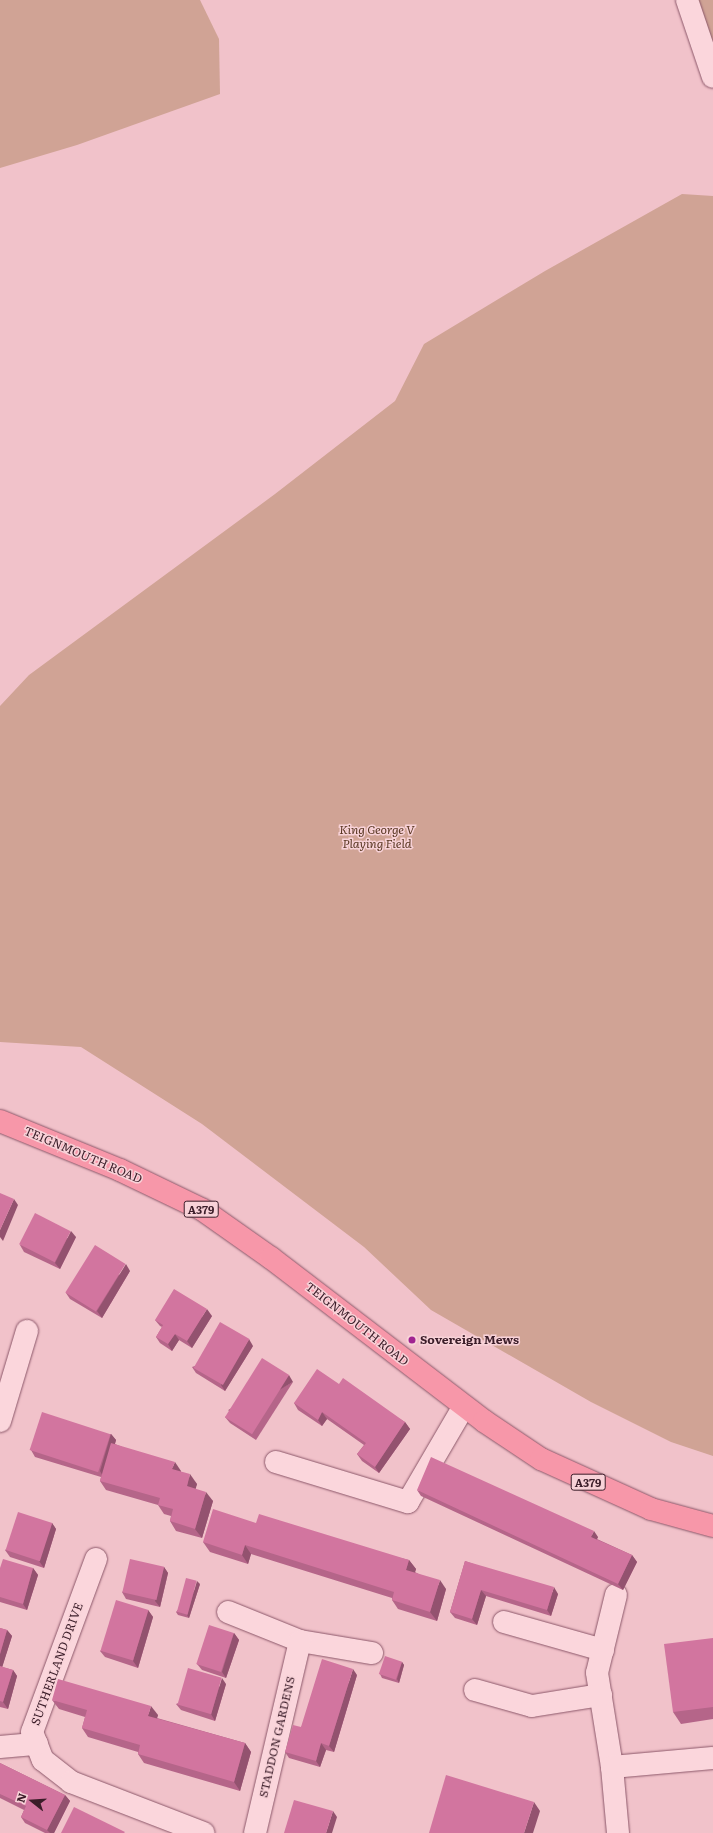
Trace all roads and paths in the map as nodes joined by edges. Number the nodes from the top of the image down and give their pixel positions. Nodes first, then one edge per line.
1 (687, 0) edge
2 (713, 77) edge
3 (0, 1121) edge
4 (27, 1331) dead end
5 (464, 1406) junction
6 (0, 1421) edge
7 (276, 1462) dead end
8 (713, 1526) edge
9 (96, 1559) dead end
10 (616, 1595) edge
11 (228, 1612) dead end
12 (504, 1622) dead end
13 (300, 1641) junction
14 (603, 1650) junction
15 (372, 1653) dead end
16 (475, 1690) dead end
17 (601, 1695) junction
18 (37, 1744) junction
19 (0, 1747) edge
20 (713, 1758) edge
21 (612, 1767) junction
22 (203, 1833) edge
23 (255, 1833) edge
24 (618, 1833) edge

1 - 2 street
3 - 5 main road, TEIGNMOUTH ROAD / A379
4 - 6 street
5 - 7 street
5 - 8 main road, TEIGNMOUTH ROAD / A379
9 - 18 street, SUTHERLAND DRIVE
10 - 14 street
11 - 13 street
12 - 14 street
13 - 15 street
13 - 23 street, STADDON GARDENS
14 - 17 street
16 - 17 street
17 - 21 street
18 - 19 street
18 - 22 street, SUTHERLAND DRIVE
20 - 21 street
21 - 24 street

